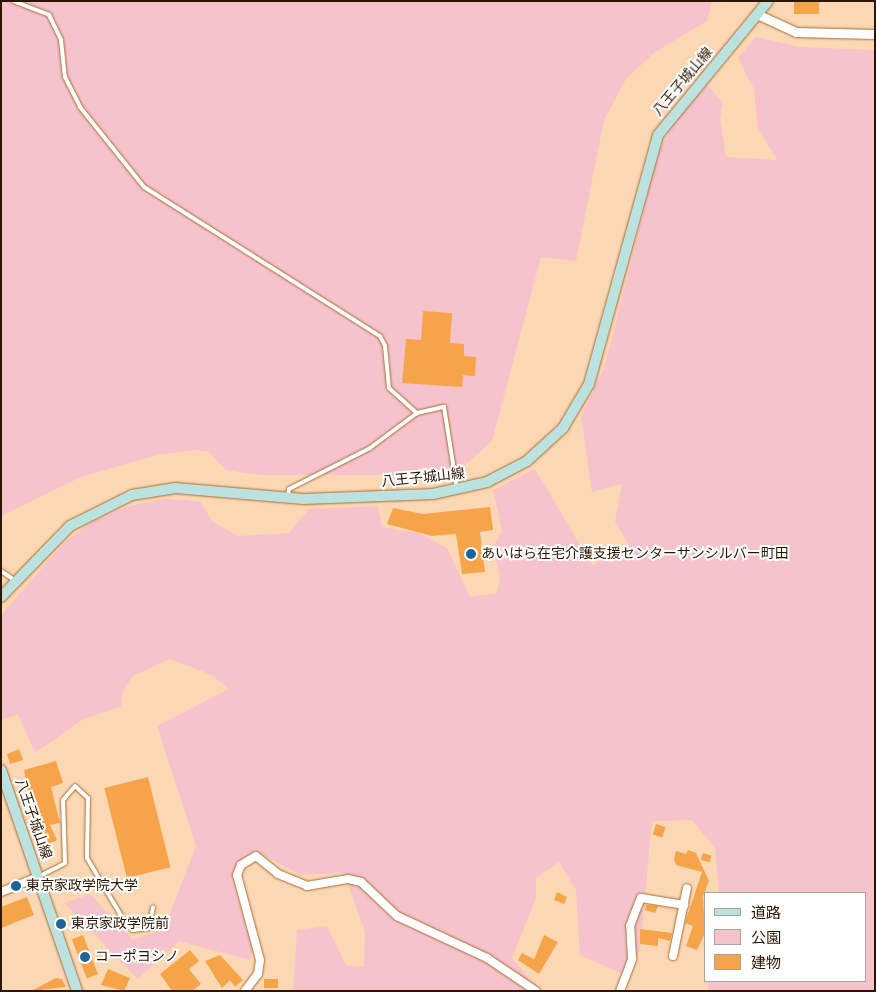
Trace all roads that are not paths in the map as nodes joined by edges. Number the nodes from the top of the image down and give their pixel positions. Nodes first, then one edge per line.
1 (13, 1) edge
2 (768, 1) edge
3 (758, 15) junction
4 (875, 34) edge
5 (417, 413) junction
6 (458, 491) junction
7 (287, 499) junction
8 (1, 571) edge
9 (16, 581) junction
10 (1, 597) edge
11 (1, 770) edge
12 (38, 877) junction
13 (687, 888) dead end
14 (1, 892) edge
15 (684, 905) junction
16 (153, 907) dead end
17 (673, 956) dead end
18 (77, 991) edge
19 (245, 991) edge
20 (536, 991) edge
21 (620, 991) edge

1 - 5 lane
2 - 3 main road, 八王子城山線
3 - 4 street
3 - 6 main road, 八王子城山線
5 - 6 lane
5 - 7 lane
6 - 7 main road, 八王子城山線
7 - 9 main road, 八王子城山線
8 - 9 lane
9 - 10 main road, 八王子城山線
11 - 12 main road, 八王子城山線
12 - 14 street
12 - 16 lane
12 - 18 main road, 八王子城山線
13 - 15 street
15 - 17 street
15 - 21 street
19 - 20 street

